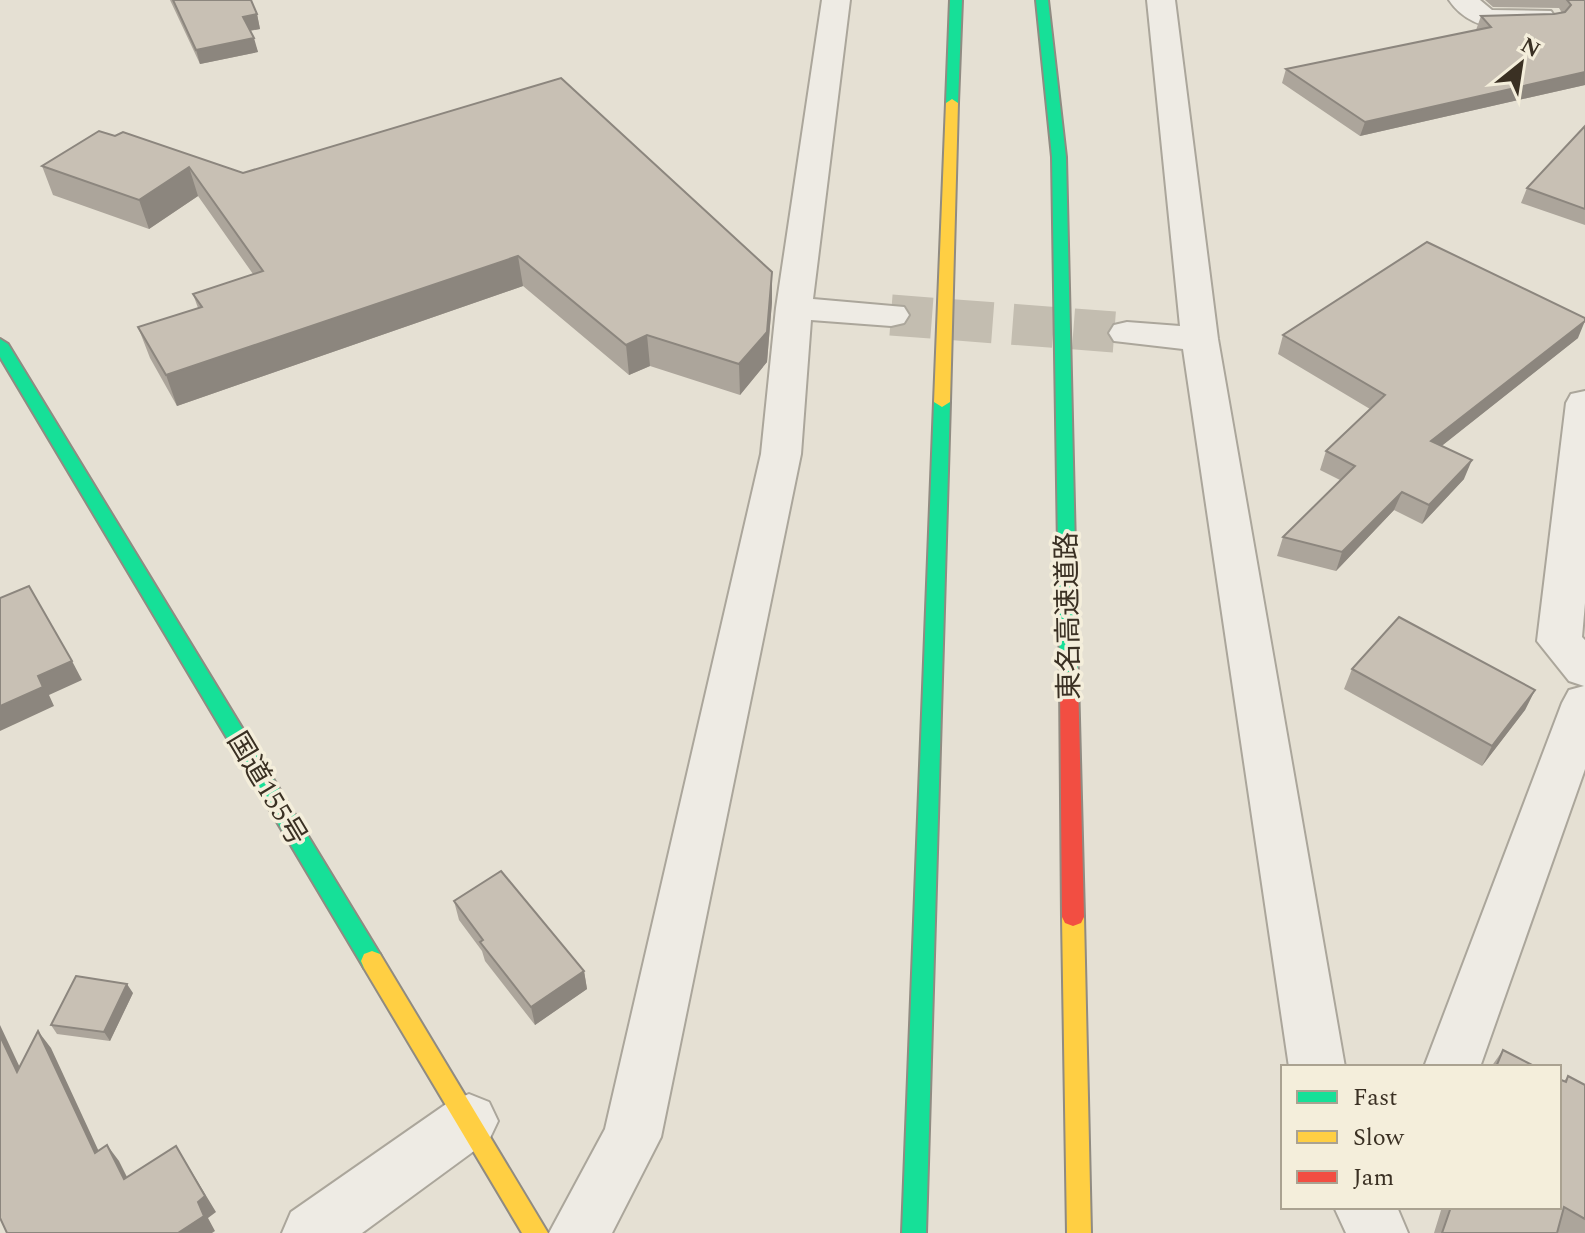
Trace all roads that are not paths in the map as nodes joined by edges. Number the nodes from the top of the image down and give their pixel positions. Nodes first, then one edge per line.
1 (836, 0) edge
2 (956, 0) edge
3 (1042, 0) edge
4 (1161, 0) edge
5 (1463, 0) edge
6 (1549, 17) edge
7 (794, 308) junction
8 (891, 315) tunnel mouth
9 (1127, 333) tunnel mouth
10 (1200, 339) junction
11 (0, 344) edge
12 (1585, 403) edge
13 (1585, 669) edge
14 (1585, 703) edge
15 (1317, 1065) edge
16 (1453, 1065) edge
17 (469, 1121) junction
18 (1365, 1209) edge
19 (1400, 1209) edge
20 (312, 1233) edge
21 (536, 1233) edge
22 (579, 1233) edge
23 (914, 1233) edge
24 (1081, 1233) edge
25 (1378, 1233) edge
26 (1392, 1233) edge

1 - 7 street
2 - 23 highway
3 - 24 highway, 東名高速道路
4 - 10 street
5 - 6 street
7 - 8 street
7 - 22 street
9 - 10 street
10 - 15 street
11 - 17 highway, 国道155号
12 - 13 street
14 - 16 street
17 - 20 street
17 - 21 highway, 国道155号
18 - 25 street
19 - 26 street

